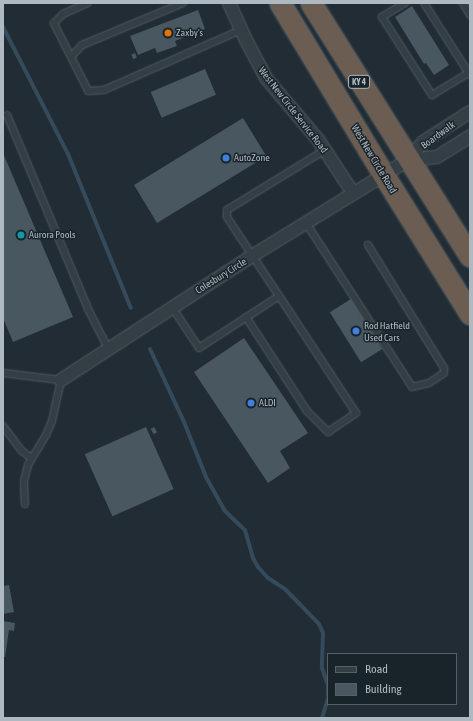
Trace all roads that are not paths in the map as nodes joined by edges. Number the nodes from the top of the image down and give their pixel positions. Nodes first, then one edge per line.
1 (88, 3) edge
2 (183, 3) edge
3 (229, 3) edge
4 (280, 3) edge
5 (311, 3) edge
6 (405, 3) edge
7 (424, 3) edge
8 (463, 3) edge
9 (470, 15) edge
10 (241, 30) junction
11 (71, 57) junction
12 (469, 73) edge
13 (470, 112) edge
14 (8, 115) dead end
15 (470, 136) edge
16 (325, 150) junction
17 (408, 160) junction
18 (383, 174) junction
19 (353, 193) junction
20 (306, 223) junction
21 (368, 245) dead end
22 (252, 256) junction
23 (470, 256) edge
24 (279, 296) junction
25 (172, 307) junction
26 (470, 314) edge
27 (246, 317) junction
28 (108, 348) junction
29 (3, 373) edge
30 (61, 380) junction
31 (3, 426) edge
32 (31, 458) junction
33 (25, 504) dead end

1 - 11 lane
2 - 11 lane
3 - 10 street, West New Circle Service Road
4 - 18 highway, West New Circle Road / KY 4
5 - 17 highway, KY 4
6 - 12 lane
7 - 12 lane
8 - 9 lane
10 - 11 lane
10 - 16 street, West New Circle Service Road
13 - 17 street, Boardwalk
14 - 28 lane
15 - 17 street, Boardwalk
16 - 19 street, West New Circle Service Road
16 - 22 lane
17 - 18 street, Boardwalk
17 - 23 highway, KY 4
18 - 19 street, Colesbury Circle
18 - 26 highway, West New Circle Road / KY 4
19 - 20 street, Colesbury Circle
20 - 21 lane
20 - 22 street, Colesbury Circle
22 - 24 lane
22 - 25 street, Colesbury Circle
24 - 27 lane
24 - 27 lane
25 - 27 lane
25 - 28 street, Colesbury Circle
28 - 30 street, Colesbury Circle
29 - 30 lane
30 - 32 lane
31 - 32 lane
32 - 33 lane

